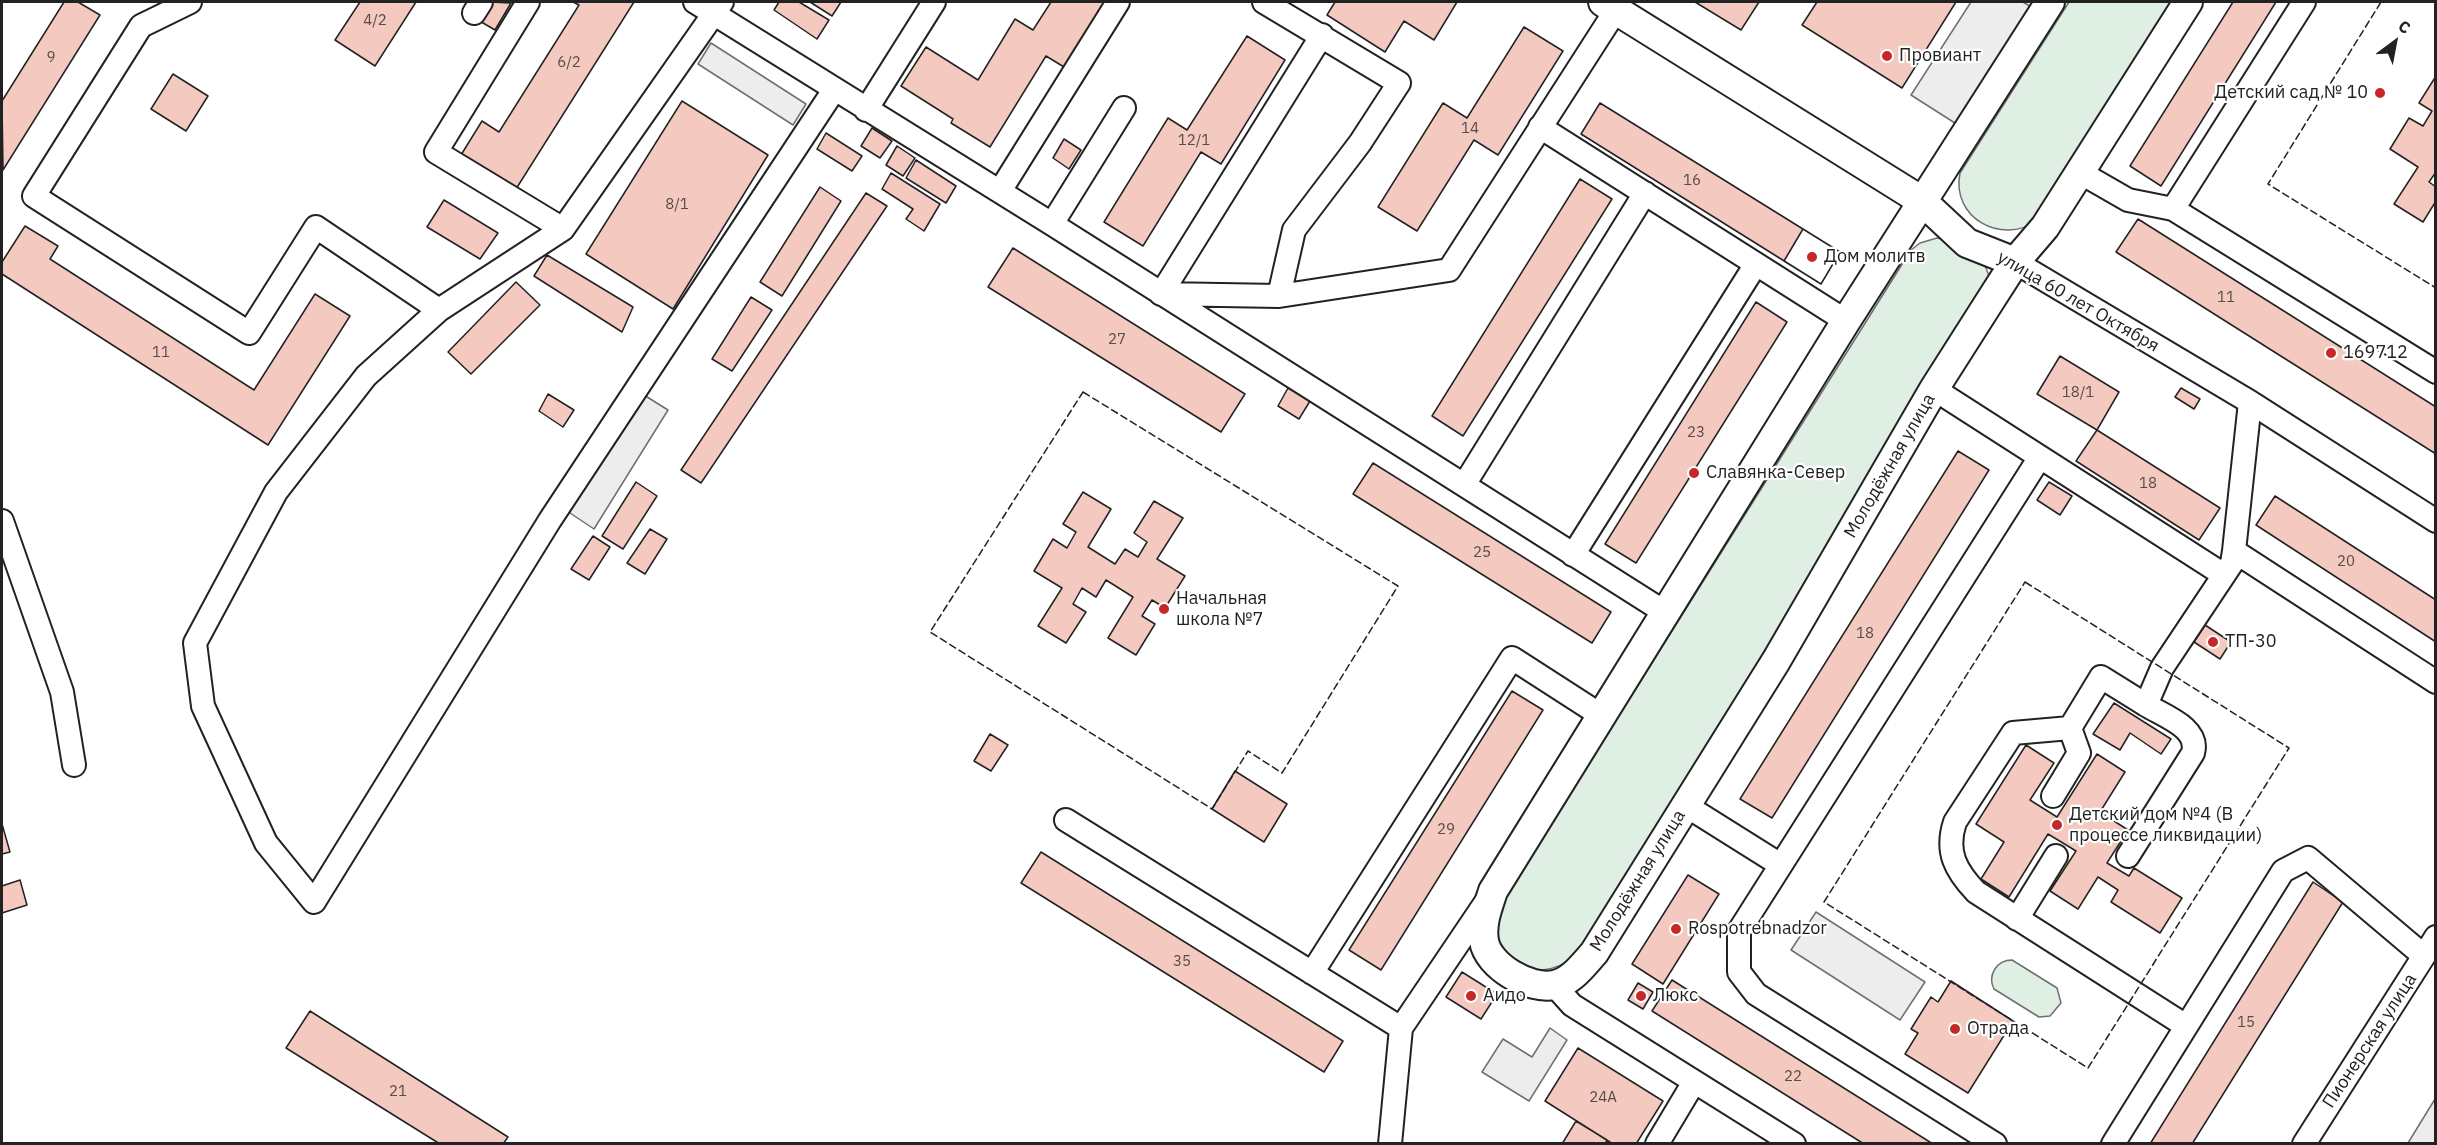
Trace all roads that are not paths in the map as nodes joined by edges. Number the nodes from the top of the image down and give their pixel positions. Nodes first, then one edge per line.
1 (190, 2) edge
2 (528, 2) edge
3 (695, 2) edge
4 (934, 2) edge
5 (1118, 2) edge
6 (2050, 2) edge
7 (2188, 2) edge
8 (2304, 2) edge
9 (1269, 3) edge
10 (1610, 6) edge
11 (718, 8) edge
12 (1322, 35) junction
13 (834, 90) junction
14 (1124, 108) dead end
15 (866, 110) junction
16 (1540, 127) junction
17 (2080, 173) junction
18 (1000, 191) junction
19 (1645, 193) junction
20 (1922, 201) junction
21 (2173, 209) junction
22 (1052, 224) junction
23 (563, 230) junction
24 (2015, 262) junction
25 (1756, 264) junction
26 (1161, 294) junction
27 (1280, 296) junction
28 (439, 310) junction
29 (1846, 321) junction
30 (2436, 372) edge
31 (1935, 389) junction
32 (2250, 402) junction
33 (2040, 457) junction
34 (1464, 485) junction
35 (2, 521) edge
36 (2436, 521) edge
37 (2234, 551) junction
38 (1573, 555) junction
39 (2224, 575) junction
40 (1666, 613) junction
41 (2436, 682) edge
42 (2146, 705) junction
43 (1602, 716) junction
44 (2070, 728) junction
45 (74, 765) dead end
46 (2053, 796) dead end
47 (1685, 805) junction
48 (1066, 820) dead end
49 (2056, 856) dead end
50 (2128, 856) dead end
51 (1779, 864) junction
52 (1493, 891) junction
53 (2018, 919) junction
54 (2430, 947) edge
55 (1312, 973) junction
56 (1554, 985) junction
57 (2186, 1026) junction
58 (1401, 1028) junction
59 (1694, 1082) junction
60 (1390, 1143) edge
61 (1657, 1143) edge
62 (1794, 1143) edge
63 (1995, 1143) edge
64 (2113, 1143) edge
65 (2304, 1143) edge

1 - 28 street
2 - 23 street
3 - 11 street
4 - 15 street
5 - 18 street
6 - 20 main road
7 - 17 main road, Молодёжная улица
8 - 21 street
9 - 12 street
10 - 16 street
10 - 20 main road, улица 60 лет Октября
11 - 13 street
11 - 23 street
12 - 26 street
12 - 27 street
13 - 15 street
13 - 28 street
14 - 22 street
15 - 18 street
16 - 19 street
16 - 27 street
17 - 21 street
17 - 24 main road, Молодёжная улица
18 - 22 street
19 - 25 street
19 - 34 street
20 - 24 main road, улица 60 лет Октября
20 - 29 main road
21 - 30 street
22 - 26 street
23 - 28 street
24 - 31 main road, Молодёжная улица
24 - 32 street, улица 60 лет Октября
25 - 29 street
25 - 38 street
26 - 27 street
26 - 34 street
29 - 40 main road
31 - 33 street
31 - 47 main road, Молодёжная улица
32 - 36 street, улица 60 лет Октября
32 - 37 street
33 - 39 street
33 - 51 street
34 - 38 street
35 - 45 street
37 - 39 street
37 - 41 street
38 - 40 street
39 - 42 street
40 - 43 main road
42 - 44 street
42 - 50 street
43 - 52 main road
43 - 55 street
44 - 46 street
44 - 53 street
47 - 51 street
47 - 56 main road, Молодёжная улица
48 - 55 street
49 - 53 street
51 - 63 street
52 - 56 main road
52 - 58 street
53 - 57 street
54 - 57 street
54 - 65 street, Пионерская улица
55 - 58 street
56 - 59 street
57 - 64 street
58 - 60 street
59 - 61 street
59 - 62 street

